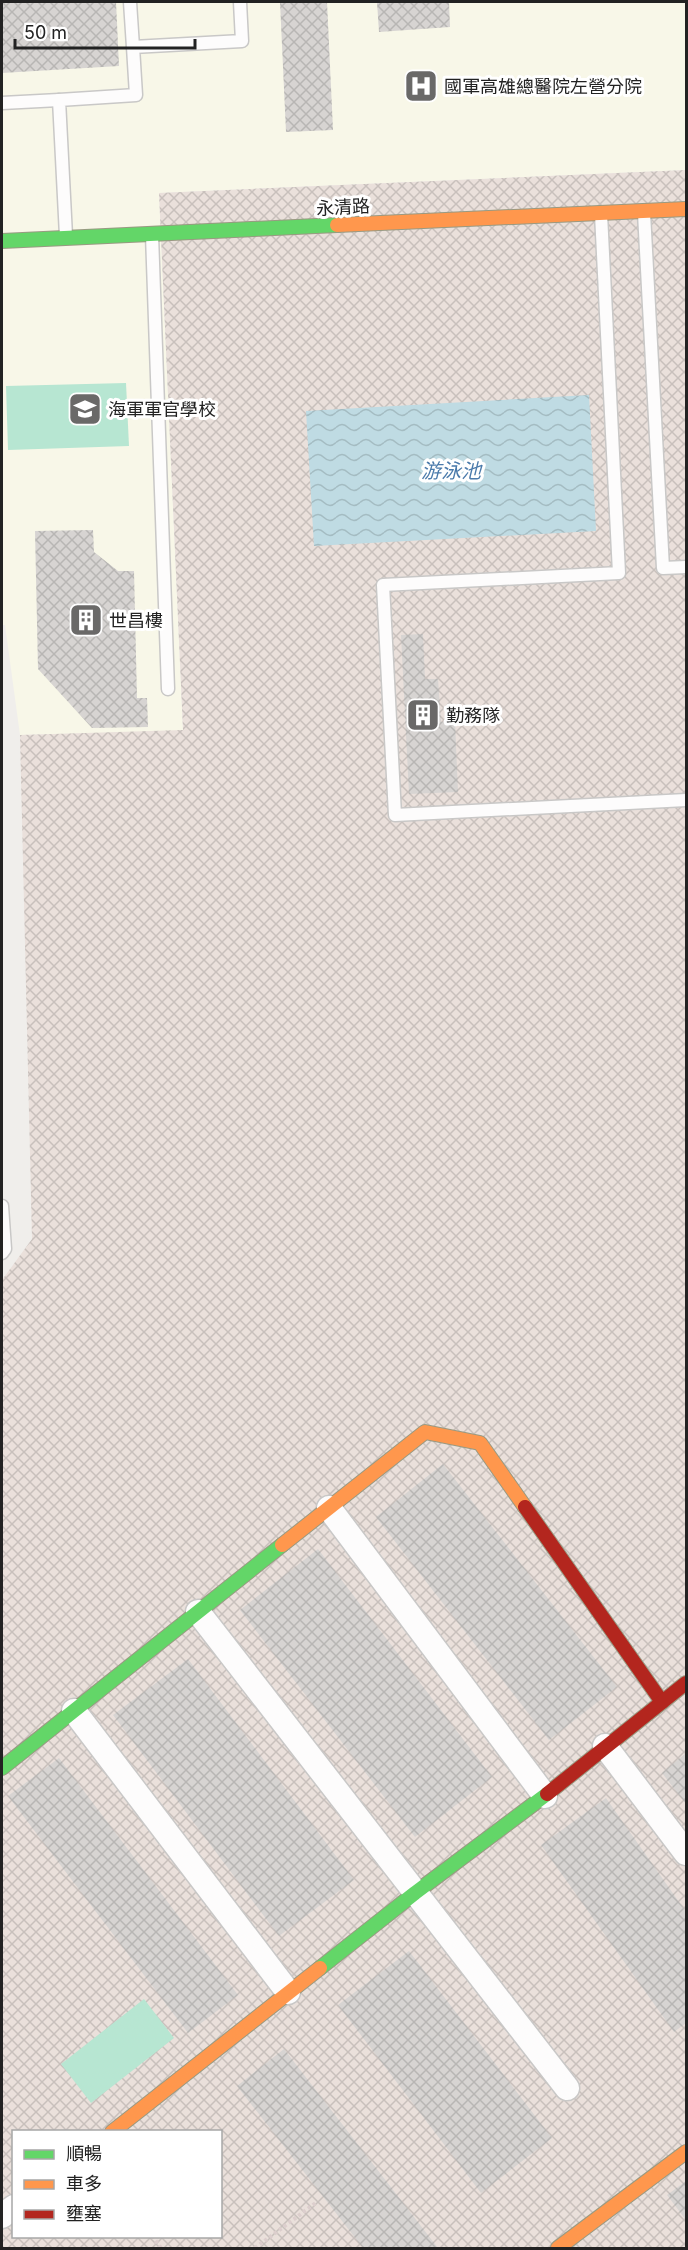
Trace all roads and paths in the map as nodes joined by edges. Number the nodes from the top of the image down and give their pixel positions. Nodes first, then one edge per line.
1 (130, 2) edge
2 (240, 2) edge
3 (133, 47) junction
4 (59, 100) junction
5 (2, 103) edge
6 (687, 209) edge
7 (644, 212) junction
8 (601, 213) junction
9 (152, 234) junction
10 (66, 238) junction
11 (2, 241) edge
12 (687, 567) edge
13 (168, 689) dead end
14 (687, 800) edge
15 (2, 1206) edge
16 (2, 1253) edge
17 (329, 1508) junction
18 (198, 1612) junction
19 (687, 1683) edge
20 (662, 1702) junction
21 (74, 1711) junction
22 (604, 1746) junction
23 (2, 1768) edge
24 (545, 1796) junction
25 (687, 1853) edge
26 (415, 1893) junction
27 (288, 1992) junction
28 (567, 2088) dead end
29 (115, 2130) edge
30 (687, 2152) edge
31 (317, 2202) dead end
32 (255, 2248) edge
33 (558, 2248) edge

1 - 3 lane
2 - 3 lane
3 - 4 lane
4 - 5 lane
4 - 10 lane
6 - 7 street, 永清路
7 - 8 street, 永清路
7 - 12 lane
8 - 9 street, 永清路
8 - 14 lane
9 - 10 street, 永清路
9 - 13 lane
10 - 11 street, 永清路
15 - 16 lane
17 - 18 street
17 - 20 street
17 - 24 street
18 - 21 street
18 - 26 street
19 - 20 street
20 - 22 street
21 - 23 street
21 - 27 street
22 - 24 street
22 - 25 street
24 - 26 street
26 - 27 street
26 - 28 street
27 - 29 street
30 - 33 street
31 - 32 path

